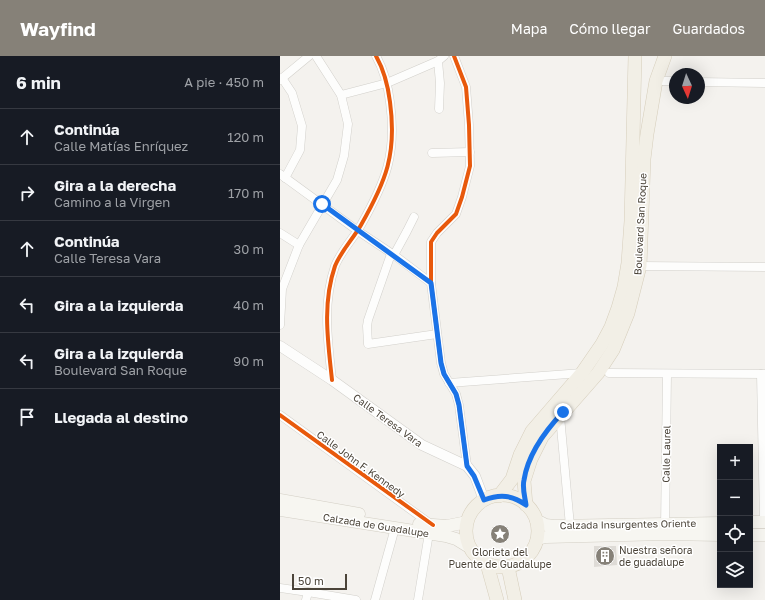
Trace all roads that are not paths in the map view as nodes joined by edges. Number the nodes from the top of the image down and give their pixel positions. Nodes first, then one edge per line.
1 (309, 56) edge
2 (316, 56) edge
3 (376, 56) edge
4 (454, 56) edge
5 (636, 56) edge
6 (665, 56) edge
7 (441, 59) edge
8 (281, 79) edge
9 (656, 81) junction
10 (669, 81) edge
11 (705, 82) edge
12 (387, 83) junction
13 (765, 83) edge
14 (341, 95) junction
15 (439, 109) dead end
16 (470, 152) junction
17 (432, 153) dead end
18 (283, 176) edge
19 (322, 204) junction
20 (414, 217) dead end
21 (358, 231) junction
22 (280, 233) edge
23 (299, 246) junction
24 (392, 254) junction
25 (640, 266) junction
26 (765, 267) edge
27 (431, 283) junction
28 (281, 289) edge
29 (280, 325) edge
30 (437, 334) junction
31 (280, 346) edge
32 (582, 373) junction
33 (609, 373) dead end
34 (667, 374) junction
35 (763, 374) edge
36 (332, 380) junction
37 (449, 383) junction
38 (280, 415) edge
39 (560, 416) junction
40 (467, 466) junction
41 (499, 496) junction
42 (484, 500) junction
43 (280, 502) edge
44 (526, 505) junction
45 (536, 520) junction
46 (467, 522) junction
47 (717, 522) edge
48 (753, 522) edge
49 (765, 522) edge
50 (570, 526) junction
51 (394, 528) junction
52 (431, 529) junction
53 (665, 529) junction
54 (717, 535) edge
55 (753, 535) edge
56 (765, 535) edge
57 (537, 539) junction
58 (469, 547) junction
59 (487, 564) junction
60 (508, 567) junction
61 (280, 588) edge
62 (308, 592) junction
63 (306, 600) edge
64 (356, 600) edge
65 (375, 600) edge
66 (418, 600) edge
67 (497, 600) edge
68 (515, 600) edge

1 - 8 street
2 - 14 street
3 - 12 street
4 - 16 street
5 - 32 main road, Boulevard San Roque
6 - 9 main road, Boulevard San Roque
7 - 12 street
7 - 15 street
8 - 18 street
9 - 10 street
9 - 25 main road, Boulevard San Roque
11 - 13 street
12 - 14 street
12 - 21 street
14 - 19 street
16 - 17 street
16 - 27 street
18 - 19 street
19 - 21 street
19 - 23 street
20 - 24 street
21 - 24 street
21 - 36 street
22 - 23 street
23 - 28 street
24 - 27 street
24 - 30 street
25 - 26 street
25 - 39 main road, Boulevard San Roque
27 - 30 street
28 - 29 street
30 - 37 street
31 - 36 street, Calle Teresa Vara
32 - 37 street
32 - 41 main road, Boulevard San Roque
33 - 34 street
34 - 35 street
34 - 53 street, Calle Laurel
35 - 49 street
36 - 40 street, Calle Teresa Vara
37 - 40 street
38 - 52 street, Calle John F. Kennedy
39 - 44 main road, Boulevard San Roque
39 - 50 street
40 - 42 street
41 - 42 main road
41 - 44 main road
42 - 46 main road
43 - 51 main road, Calzada de Guadalupe
43 - 52 main road, Calzada de Guadalupe
44 - 45 main road
45 - 50 main road, Calzada Insurgentes Oriente
45 - 57 main road
46 - 52 main road, Calzada de Guadalupe
46 - 58 main road
47 - 53 main road, Calzada Insurgentes Oriente
48 - 49 main road
50 - 53 main road, Calzada Insurgentes Oriente
51 - 52 main road, Calzada de Guadalupe
51 - 65 street
52 - 58 main road, Calzada de Guadalupe
52 - 66 street
53 - 54 main road, Calzada Insurgentes Oriente
53 - 57 main road, Calzada Insurgentes Oriente
55 - 56 main road
57 - 60 main road
58 - 59 main road
59 - 60 main road
59 - 67 main road
60 - 68 main road
61 - 62 street
62 - 63 street
62 - 64 street

